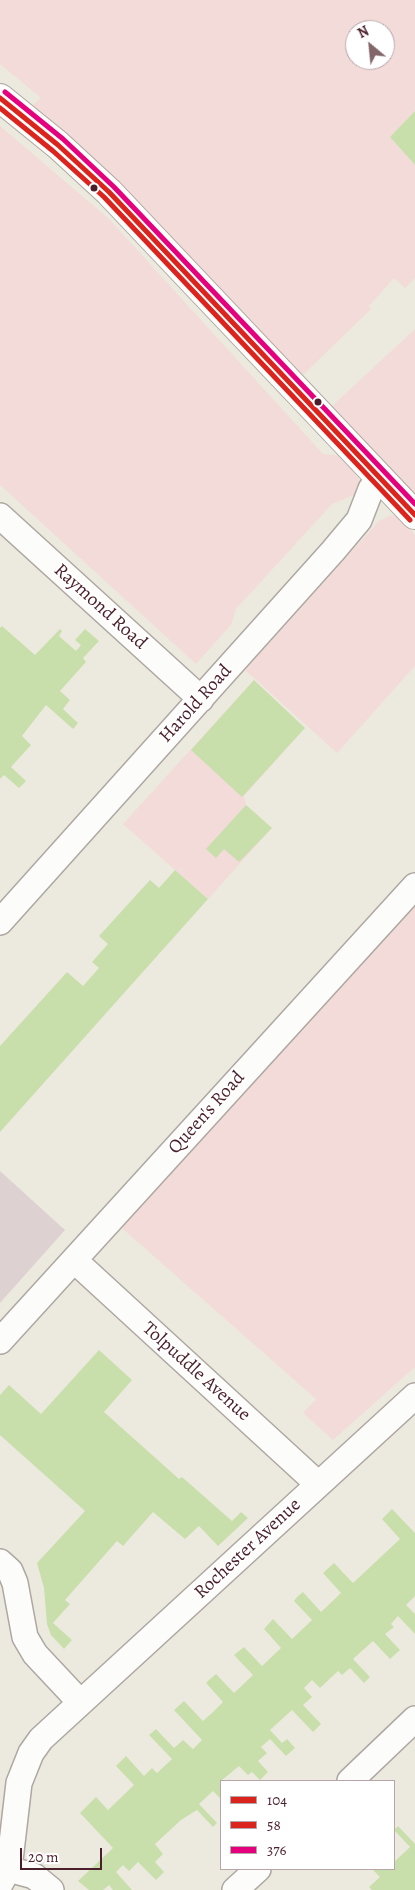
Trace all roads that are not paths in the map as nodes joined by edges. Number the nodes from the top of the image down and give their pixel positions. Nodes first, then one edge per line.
1 (0, 98) edge
2 (380, 478) junction
3 (415, 515) edge
4 (0, 516) edge
5 (200, 699) junction
6 (415, 886) edge
7 (2, 917) edge
8 (74, 1260) junction
9 (0, 1342) edge
10 (415, 1396) edge
11 (318, 1484) junction
12 (0, 1562) edge
13 (80, 1702) junction
14 (415, 1719) edge
15 (351, 1780) edge
16 (257, 1870) edge
17 (4, 1877) edge
18 (51, 1890) edge
19 (235, 1890) edge

1 - 2 main road
2 - 3 main road
2 - 5 street, Harold Road
4 - 5 street, Raymond Road
5 - 7 street, Harold Road
6 - 8 street, Queen's Road
8 - 9 street, Queen's Road
8 - 11 street, Tolpuddle Avenue
10 - 11 street, Rochester Avenue
11 - 13 street, Rochester Avenue
12 - 13 street
13 - 17 street
14 - 15 street
16 - 19 street
17 - 18 street

